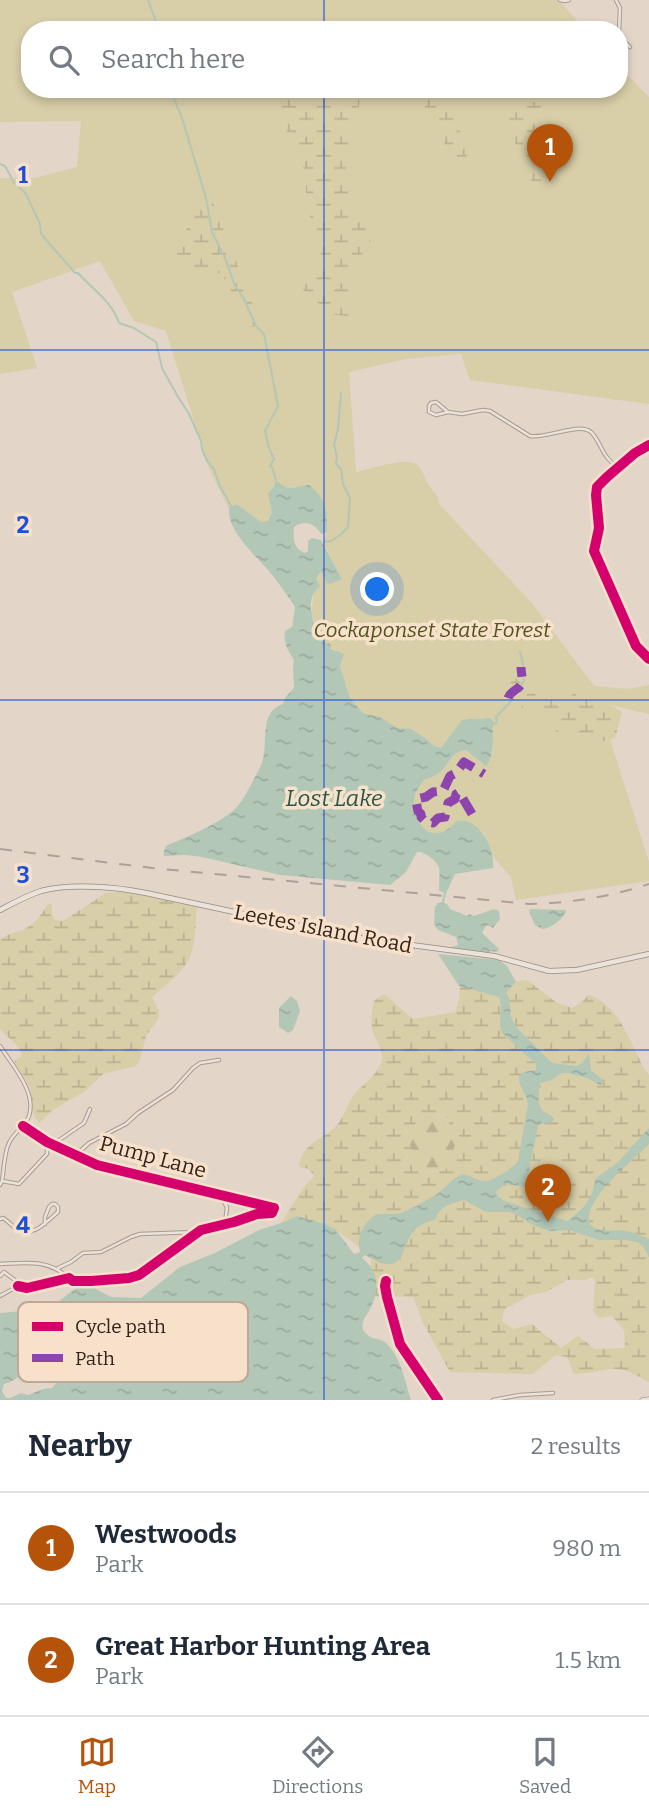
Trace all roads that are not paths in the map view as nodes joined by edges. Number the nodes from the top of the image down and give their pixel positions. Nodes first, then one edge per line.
1 (560, 0) edge
2 (569, 0) edge
3 (616, 0) edge
4 (619, 21) edge
5 (628, 44) edge
6 (631, 47) dead end
7 (447, 412) junction
8 (649, 445) edge
9 (617, 468) junction
10 (649, 659) edge
11 (0, 910) edge
12 (649, 954) edge
13 (0, 1046) edge
14 (219, 1060) dead end
15 (90, 1109) dead end
16 (23, 1126) junction
17 (47, 1142) junction
18 (52, 1145) junction
19 (76, 1155) junction
20 (1, 1183) edge
21 (220, 1195) junction
22 (0, 1219) edge
23 (226, 1223) junction
24 (45, 1224) junction
25 (198, 1232) junction
26 (0, 1265) edge
27 (58, 1268) junction
28 (4, 1272) junction
29 (0, 1276) edge
30 (69, 1278) junction
31 (386, 1281) dead end
32 (18, 1286) junction
33 (0, 1296) edge
34 (553, 1393) dead end
35 (649, 1399) edge
36 (438, 1400) edge
37 (493, 1400) edge
38 (642, 1400) edge

1 - 2 street
3 - 4 street
5 - 6 street
7 - 7 street
7 - 9 street
8 - 9 street
9 - 10 street
11 - 12 main road, Leetes Island Road
13 - 16 street
14 - 19 street
15 - 18 street
16 - 17 street, Pump Lane
16 - 20 street
17 - 18 street, Pump Lane
17 - 20 street
18 - 19 street, Pump Lane
19 - 21 street, Pump Lane
21 - 23 street
21 - 23 street, Pump Lane
22 - 24 street
23 - 25 street
24 - 24 street
25 - 27 street
25 - 30 street
26 - 27 street
26 - 28 street
27 - 30 street
28 - 29 street
28 - 32 street
30 - 32 street
31 - 36 street
32 - 33 street
34 - 37 street
35 - 38 street

